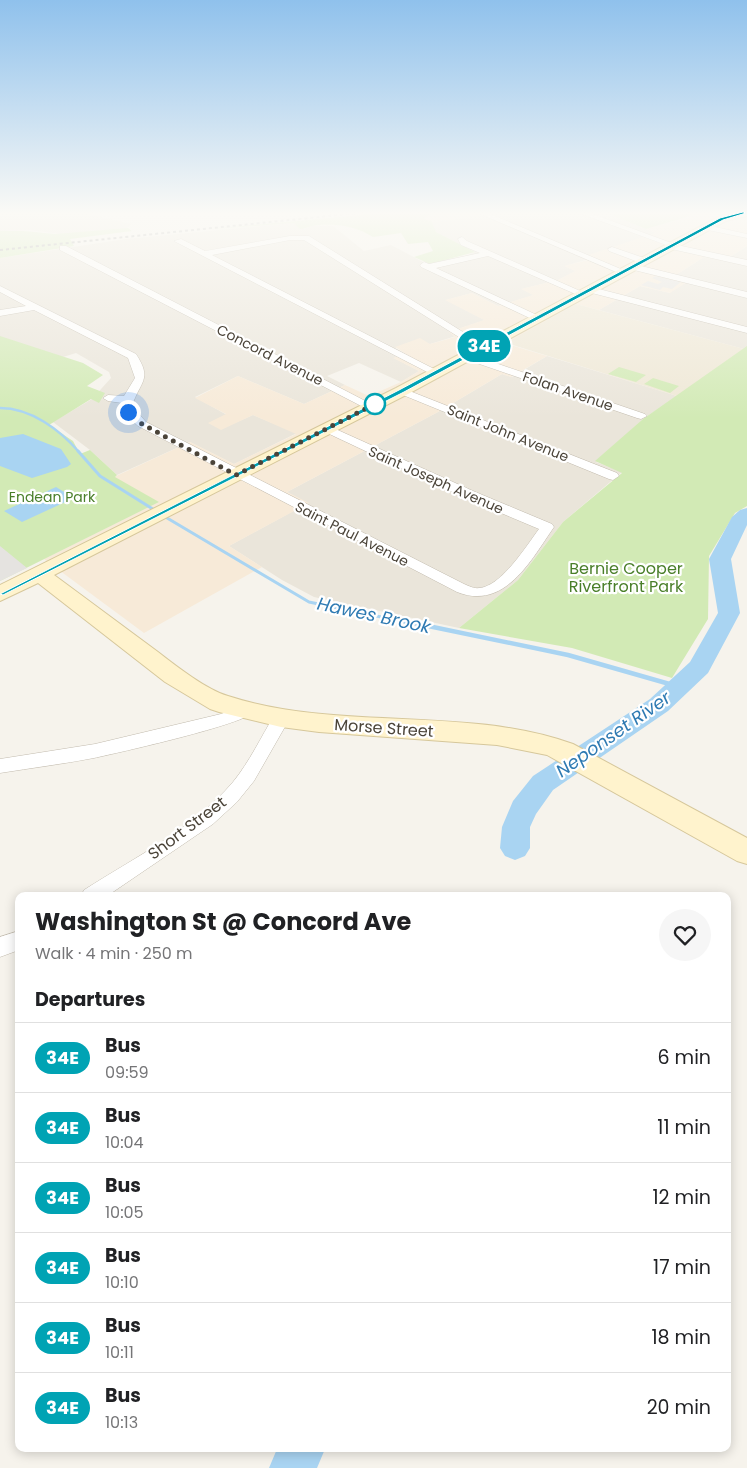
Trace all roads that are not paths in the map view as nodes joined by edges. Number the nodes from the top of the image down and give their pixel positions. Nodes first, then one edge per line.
1 (128, 282) edge
2 (258, 282) edge
3 (377, 282) edge
4 (459, 282) edge
5 (559, 282) edge
6 (606, 282) edge
7 (692, 282) edge
8 (0, 289) edge
9 (587, 292) junction
10 (747, 295) edge
11 (36, 307) junction
12 (0, 313) edge
13 (536, 318) junction
14 (747, 330) edge
15 (482, 347) junction
16 (466, 356) junction
17 (435, 372) junction
18 (402, 391) junction
19 (108, 398) dead end
20 (127, 400) junction
21 (371, 407) junction
22 (641, 416) dead end
23 (327, 429) junction
24 (236, 475) junction
25 (613, 476) dead end
26 (39, 574) junction
27 (469, 591) joint
28 (0, 594) edge
29 (246, 711) junction
30 (281, 718) junction
31 (0, 766) edge
32 (747, 852) edge
33 (97, 892) edge
34 (15, 941) edge
35 (0, 946) edge

1 - 21 street, Concord Avenue
2 - 17 street
3 - 15 street
4 - 13 street
5 - 9 street
6 - 9 main road
7 - 10 street
8 - 11 street
9 - 13 main road
9 - 14 street
11 - 12 street
11 - 20 street
13 - 15 main road
15 - 16 main road
16 - 17 main road
16 - 22 street, Folan Avenue
17 - 18 main road
18 - 21 main road
18 - 25 street, Saint John Avenue
19 - 20 street
20 - 24 street, Saint Paul Avenue
21 - 23 main road
23 - 24 main road
23 - 27 street, Saint Joseph Avenue
24 - 26 main road
24 - 27 street, Saint Paul Avenue
26 - 28 main road
26 - 29 main road
29 - 30 main road, Morse Street
29 - 31 street
30 - 32 main road, Morse Street
30 - 33 street, Short Street
34 - 35 street

